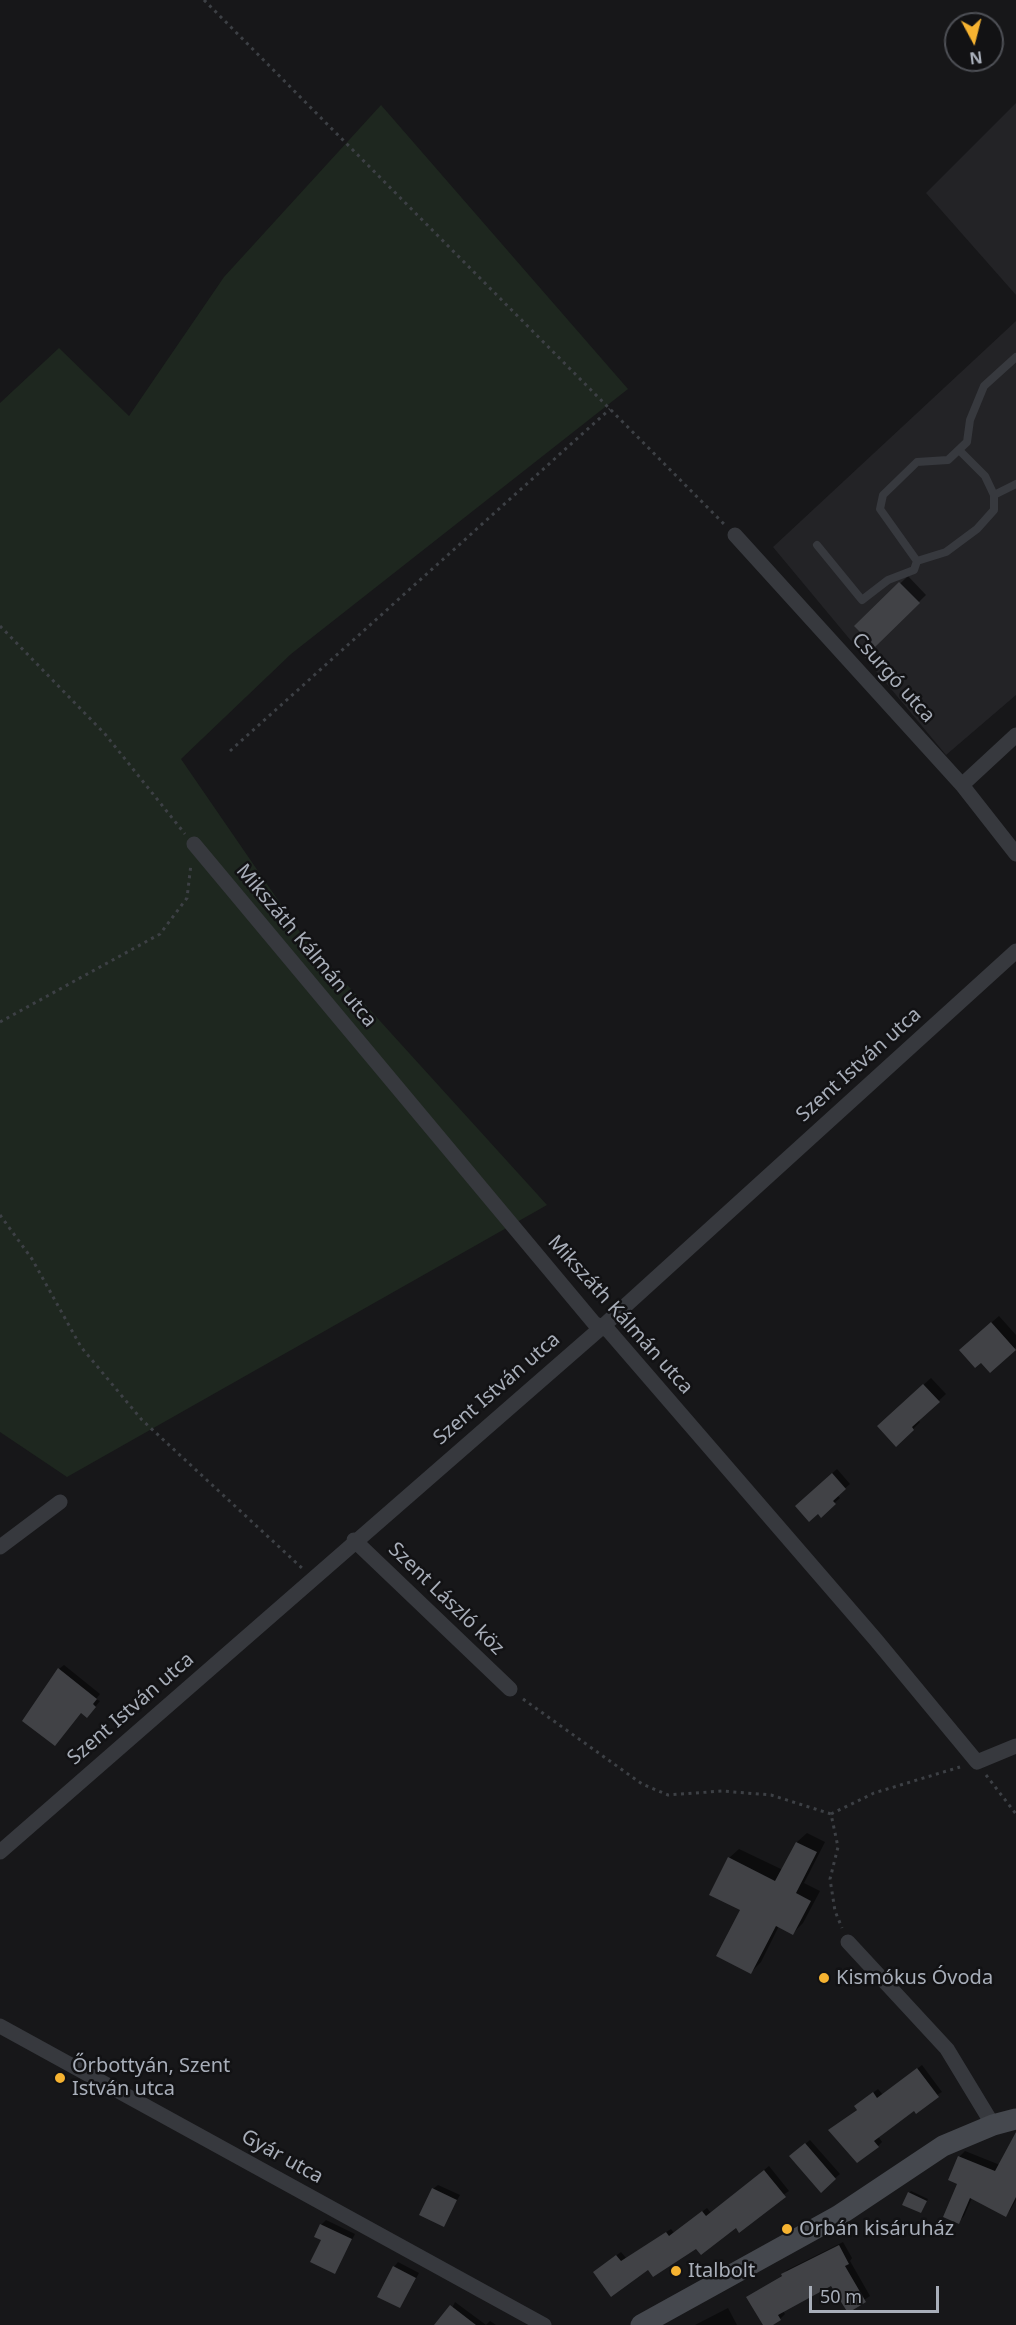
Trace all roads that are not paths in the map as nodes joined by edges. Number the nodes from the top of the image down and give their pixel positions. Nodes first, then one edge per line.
1 (1016, 357) edge
2 (959, 450) junction
3 (1016, 484) edge
4 (994, 495) junction
5 (735, 535) road end
6 (817, 545) dead end
7 (917, 561) junction
8 (1016, 735) edge
9 (962, 785) junction
10 (194, 844) road end
11 (1016, 854) edge
12 (1016, 951) edge
13 (602, 1327) junction
14 (60, 1502) dead end
15 (354, 1540) junction
16 (0, 1547) edge
17 (510, 1689) road end
18 (1016, 1746) edge
19 (0, 1852) edge
20 (848, 1942) road end
21 (0, 2026) edge
22 (1016, 2119) edge
23 (993, 2125) junction
24 (544, 2325) edge
25 (641, 2325) edge

1 - 2 lane
2 - 4 lane
2 - 7 lane
3 - 4 lane
4 - 7 lane
5 - 9 street, Csurgó utca
6 - 7 lane
8 - 9 street
9 - 11 street, Csurgó utca
10 - 13 street, Mikszáth Kálmán utca
12 - 13 street, Szent István utca
13 - 15 street, Szent István utca
13 - 18 street, Mikszáth Kálmán utca
14 - 16 street
15 - 17 street, Szent László köz
15 - 19 street, Szent István utca
20 - 23 street
21 - 24 street, Gyár utca
22 - 23 main road
23 - 25 main road

